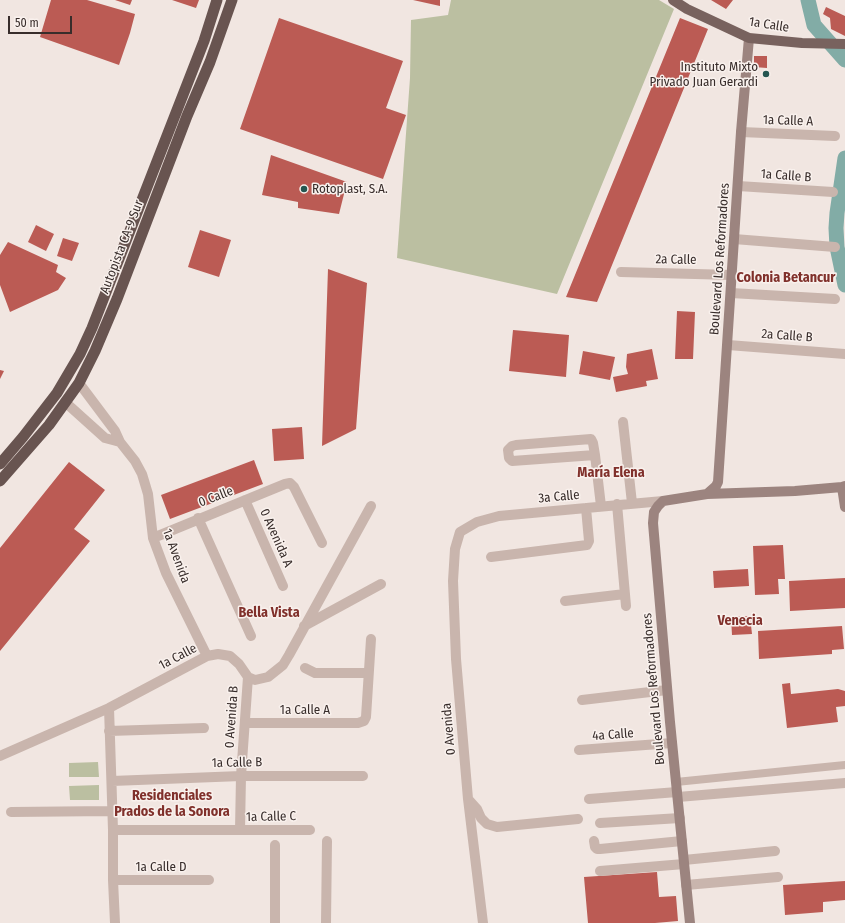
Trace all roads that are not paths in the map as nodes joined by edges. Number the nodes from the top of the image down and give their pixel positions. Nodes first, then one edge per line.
1 (217, 0) edge
2 (232, 0) edge
3 (673, 0) edge
4 (749, 38) junction
5 (840, 44) edge
6 (741, 132) junction
7 (835, 136) dead end
8 (738, 186) junction
9 (833, 192) dead end
10 (734, 239) junction
11 (835, 247) dead end
12 (621, 272) dead end
13 (732, 275) junction
14 (730, 293) junction
15 (835, 299) dead end
16 (728, 345) junction
17 (845, 354) edge
18 (79, 383) junction
19 (65, 402) junction
20 (624, 422) dead end
21 (120, 442) junction
22 (595, 455) junction
23 (0, 464) edge
24 (0, 481) edge
25 (718, 482) junction
26 (844, 486) edge
27 (728, 493) junction
28 (707, 494) junction
29 (245, 500) junction
30 (663, 501) junction
31 (632, 503) junction
32 (617, 504) junction
33 (371, 506) dead end
34 (602, 506) junction
35 (845, 507) edge
36 (586, 508) junction
37 (198, 518) junction
38 (460, 532) joint
39 (153, 538) junction
40 (322, 543) dead end
41 (491, 557) dead end
42 (381, 584) dead end
43 (283, 586) dead end
44 (625, 594) junction
45 (565, 601) dead end
46 (626, 606) dead end
47 (304, 626) junction
48 (251, 636) dead end
49 (371, 639) dead end
50 (207, 656) junction
51 (305, 668) dead end
52 (368, 673) junction
53 (248, 677) junction
54 (667, 690) junction
55 (582, 700) dead end
56 (109, 708) junction
57 (246, 722) junction
58 (204, 728) dead end
59 (109, 731) junction
60 (672, 743) junction
61 (579, 750) dead end
62 (0, 756) edge
63 (845, 765) edge
64 (241, 776) junction
65 (364, 776) dead end
66 (112, 781) junction
67 (845, 783) edge
68 (677, 790) junction
69 (468, 799) junction
70 (589, 799) dead end
71 (112, 811) junction
72 (11, 812) dead end
73 (680, 818) junction
74 (578, 819) dead end
75 (600, 823) dead end
76 (113, 830) junction
77 (240, 830) junction
78 (310, 830) dead end
79 (682, 840) junction
80 (327, 841) dead end
81 (594, 841) dead end
82 (275, 844) dead end
83 (775, 851) dead end
84 (684, 862) junction
85 (600, 871) dead end
86 (778, 877) dead end
87 (113, 880) junction
88 (209, 880) dead end
89 (686, 885) junction
90 (115, 923) edge
91 (275, 923) edge
92 (326, 923) edge
93 (483, 923) edge
94 (690, 923) edge

1 - 23 highway, Autopista CA-9 Sur
2 - 18 highway, Autopista CA-9 Sur
3 - 4 main road, 1a Calle
4 - 5 main road, 1a Calle
4 - 6 main road, Boulevard Los Reformadores
6 - 7 street, 1a Calle A
6 - 8 main road, Boulevard Los Reformadores
8 - 9 street, 1a Calle B
8 - 10 main road, Boulevard Los Reformadores
10 - 11 street
10 - 13 main road, Boulevard Los Reformadores
12 - 13 street, 2a Calle
13 - 14 main road, Boulevard Los Reformadores
14 - 15 street
14 - 16 main road, Boulevard Los Reformadores
16 - 17 street, 2a Calle B
16 - 25 main road, Boulevard Los Reformadores
18 - 19 highway, Autopista CA-9 Sur
18 - 21 street, 1a Avenida
19 - 21 street
19 - 24 highway, Autopista CA-9 Sur
20 - 31 street
21 - 39 street, 1a Avenida
22 - 22 street
22 - 34 street
25 - 27 main road
25 - 28 main road
26 - 27 main road
26 - 35 main road
27 - 28 main road
28 - 30 main road
29 - 37 street, 0 Calle
29 - 40 street, 0 Calle
29 - 43 street, 0 Avenida A
30 - 31 street, 3a Calle
30 - 54 main road, Boulevard Los Reformadores
31 - 32 street, 3a Calle
32 - 34 street, 3a Calle
32 - 44 street
33 - 47 street
34 - 36 street, 3a Calle
36 - 38 street, 3a Calle
36 - 41 street
37 - 39 street, 0 Calle
37 - 48 street
38 - 69 street, 0 Avenida
39 - 50 street, 1a Avenida
42 - 47 street
44 - 45 street
44 - 46 street
47 - 53 street
49 - 52 street
50 - 53 street, 1a Calle
50 - 56 street, 1a Calle
51 - 52 street
52 - 57 street, 1a Calle A
53 - 57 street, 0 Avenida B
54 - 55 street
54 - 60 main road, Boulevard Los Reformadores
56 - 59 street
56 - 62 street, 1a Calle
57 - 64 street, 0 Avenida B
58 - 59 street
59 - 66 street
60 - 61 street, 4a Calle
60 - 68 main road, Boulevard Los Reformadores
63 - 68 street
64 - 65 street, 1a Calle B
64 - 66 street, 1a Calle B
64 - 77 street, 0 Avenida B
66 - 71 street
67 - 68 street
68 - 70 street
68 - 73 main road, Boulevard Los Reformadores
69 - 74 street
69 - 93 street, 0 Avenida
71 - 72 street
71 - 76 street
73 - 75 street
73 - 79 main road, Boulevard Los Reformadores
76 - 77 street, 1a Calle C
76 - 87 street
77 - 78 street, 1a Calle C
79 - 81 street
79 - 84 main road, Boulevard Los Reformadores
80 - 92 street
82 - 91 street
83 - 84 street
84 - 85 street
84 - 89 main road, Boulevard Los Reformadores
86 - 89 street
87 - 88 street, 1a Calle D
87 - 90 street
89 - 94 main road, Boulevard Los Reformadores

